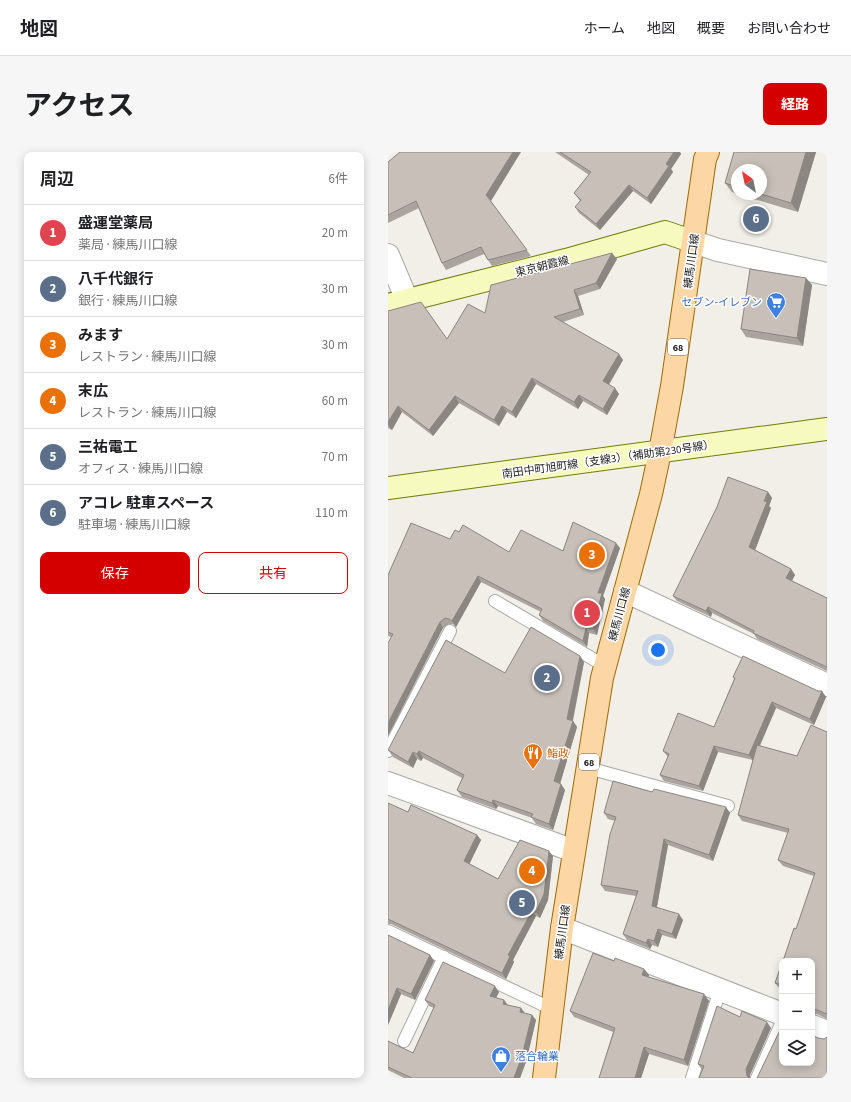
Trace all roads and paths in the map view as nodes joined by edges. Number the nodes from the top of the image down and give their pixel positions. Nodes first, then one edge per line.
1 (708, 152) edge
2 (694, 242) junction
3 (388, 255) edge
4 (827, 274) edge
5 (397, 302) edge
6 (827, 429) edge
7 (660, 452) junction
8 (388, 488) edge
9 (625, 591) junction
10 (495, 601) dead end
11 (450, 631) edge
12 (605, 666) junction
13 (827, 685) edge
14 (388, 751) edge
15 (588, 768) junction
16 (388, 783) edge
17 (728, 806) dead end
18 (574, 851) junction
19 (562, 928) junction
20 (388, 931) edge
21 (444, 958) junction
22 (720, 990) junction
23 (552, 1009) junction
24 (779, 1013) edge
25 (815, 1027) edge
26 (779, 1029) edge
27 (827, 1032) edge
28 (404, 1041) dead end
29 (544, 1078) edge
30 (692, 1078) edge
31 (757, 1078) edge

1 - 2 main road, 練馬川口線 / 68
2 - 4 street
2 - 5 main road, 東京朝霞線
2 - 7 main road, 練馬川口線 / 68
3 - 5 street
6 - 7 main road, 南田中町旭町線（支線3）（補助第230号線）
7 - 8 main road, 南田中町旭町線（支線3）（補助第230号線）
7 - 9 main road, 練馬川口線 / 68
9 - 12 main road, 練馬川口線 / 68
9 - 13 street
10 - 12 lane
11 - 14 lane
12 - 15 main road, 練馬川口線 / 68
15 - 17 lane
15 - 18 main road, 練馬川口線 / 68
16 - 18 street
18 - 19 main road, 練馬川口線 / 68
19 - 22 street
19 - 23 main road, 練馬川口線 / 68
20 - 21 lane
21 - 23 lane
21 - 28 lane
22 - 24 street
22 - 30 lane
23 - 29 main road, 練馬川口線 / 68
25 - 27 street
26 - 31 lane

